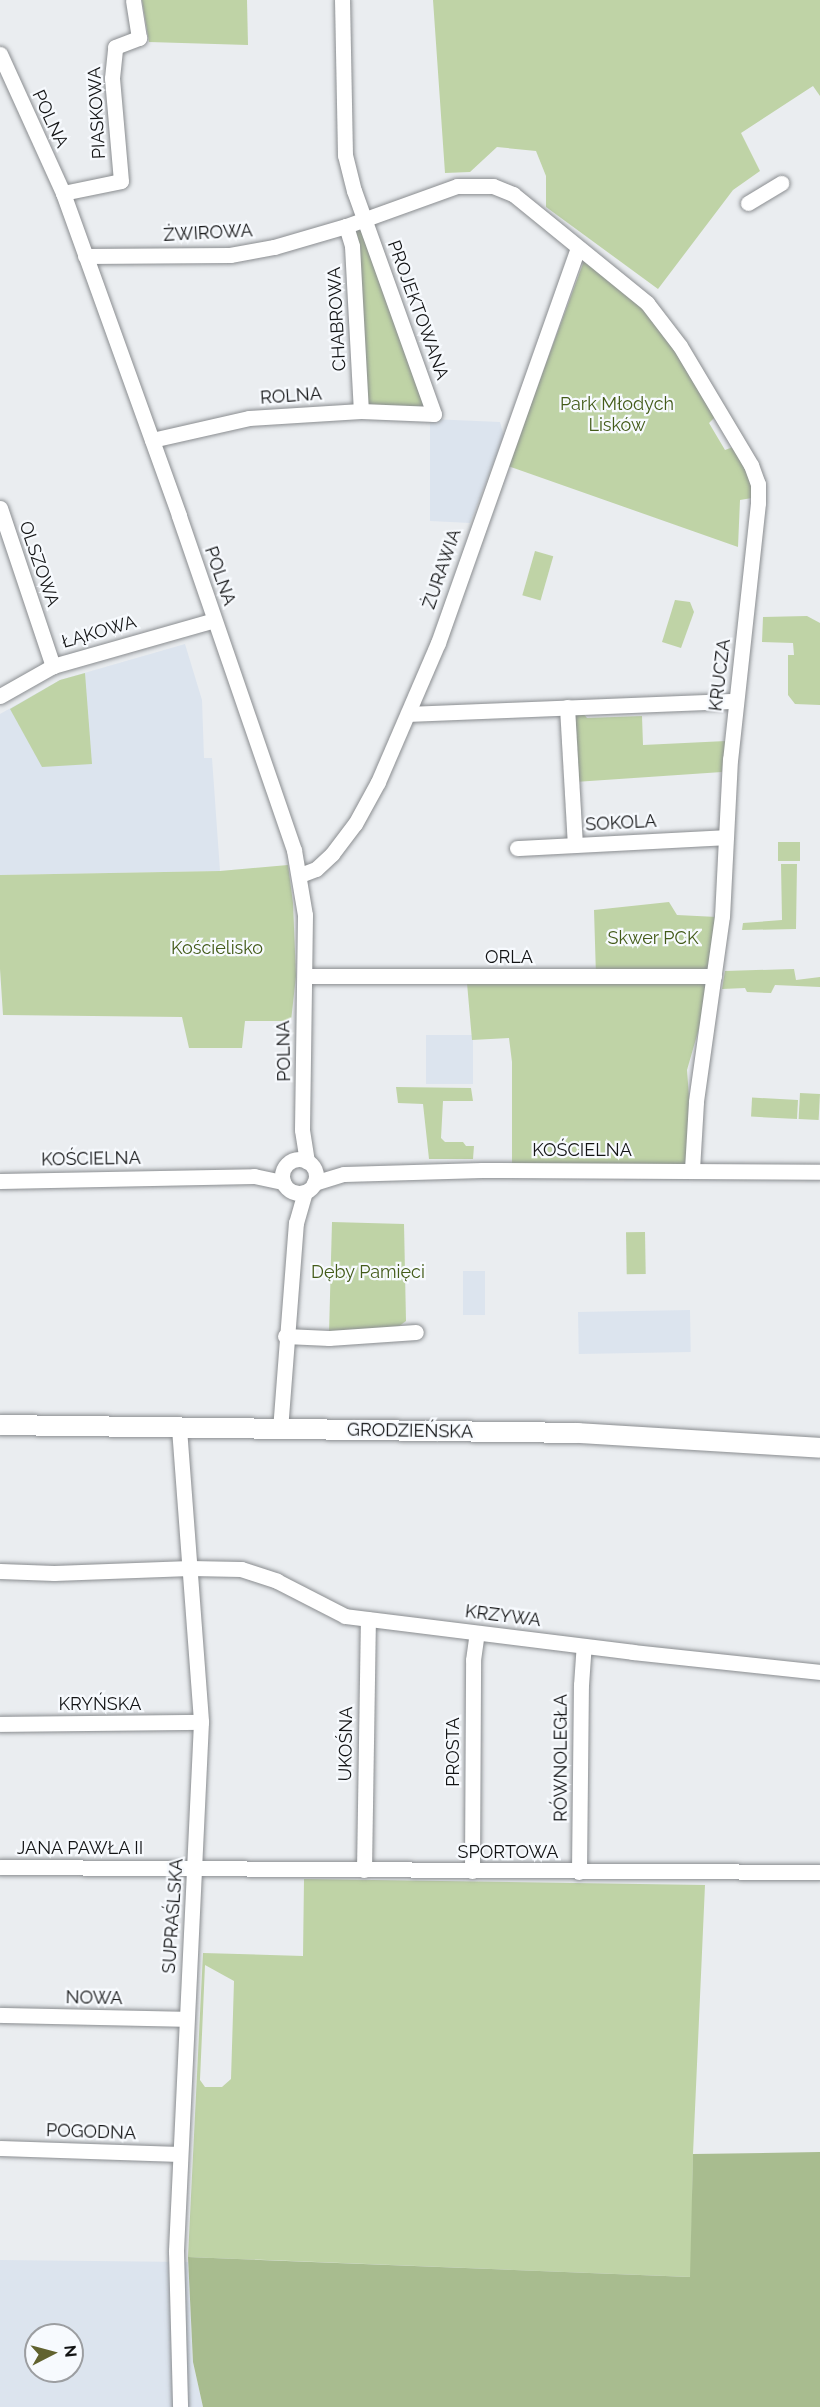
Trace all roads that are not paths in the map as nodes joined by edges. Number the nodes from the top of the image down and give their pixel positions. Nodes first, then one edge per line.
1 (133, 0) edge
2 (342, 0) edge
3 (0, 54) edge
4 (781, 183) dead end
5 (63, 193) junction
6 (748, 203) dead end
7 (365, 219) junction
8 (346, 226) junction
9 (578, 248) junction
10 (85, 256) junction
11 (361, 411) junction
12 (434, 414) joint
13 (152, 440) junction
14 (0, 508) edge
15 (214, 620) junction
16 (53, 666) junction
17 (0, 696) edge
18 (736, 701) junction
19 (567, 708) junction
20 (408, 714) junction
21 (726, 837) junction
22 (575, 845) junction
23 (518, 848) dead end
24 (300, 875) junction
25 (305, 976) junction
26 (714, 976) junction
27 (692, 1170) junction
28 (820, 1172) edge
29 (299, 1176) junction
30 (0, 1181) edge
31 (416, 1332) dead end
32 (285, 1336) junction
33 (0, 1425) edge
34 (179, 1428) junction
35 (280, 1430) junction
36 (820, 1448) edge
37 (190, 1568) junction
38 (0, 1571) edge
39 (368, 1619) junction
40 (477, 1633) junction
41 (584, 1646) junction
42 (820, 1672) edge
43 (201, 1722) junction
44 (0, 1724) edge
45 (196, 1867) junction
46 (0, 1868) edge
47 (364, 1870) junction
48 (472, 1871) junction
49 (579, 1872) junction
50 (820, 1872) edge
51 (0, 2015) edge
52 (186, 2019) junction
53 (0, 2148) edge
54 (180, 2154) junction
55 (180, 2407) edge

1 - 5 street, PIASKOWA
2 - 7 street
3 - 5 street, POLNA
4 - 6 street
5 - 10 street, POLNA
7 - 8 street, ŻWIROWA
7 - 9 street, ŻWIROWA
7 - 12 street, PROJEKTOWANA
8 - 10 street, ŻWIROWA
8 - 11 street, CHABROWA
9 - 18 street, KRUCZA
9 - 20 street, ŻURAWIA
10 - 13 street, POLNA
11 - 12 street, ROLNA
11 - 13 street, ROLNA
13 - 15 street, POLNA
14 - 16 street, OLSZOWA
15 - 16 street, ŁĄKOWA
15 - 24 street, POLNA
16 - 17 street, ŁĄKOWA
18 - 19 street
18 - 21 street, KRUCZA
19 - 20 street
19 - 22 street
20 - 24 street, ŻURAWIA
21 - 22 street, SOKOLA
21 - 26 street, KRUCZA
22 - 23 street, SOKOLA
24 - 25 street, POLNA
25 - 26 street, ORLA
25 - 29 street, POLNA
26 - 27 street, KRUCZA
27 - 28 street, KOŚCIELNA
27 - 29 street, KOŚCIELNA
29 - 30 street, KOŚCIELNA
29 - 32 street, POLNA
31 - 32 street
32 - 35 street, POLNA
33 - 34 main road, GRODZIEŃSKA
34 - 35 main road, GRODZIEŃSKA
34 - 37 street, SUPRAŚLSKA
35 - 36 main road, GRODZIEŃSKA
37 - 38 street, KRZYWA
37 - 39 street, KRZYWA
37 - 43 street, SUPRAŚLSKA
39 - 40 street, KRZYWA
39 - 47 street, UKOŚNA
40 - 41 street, KRZYWA
40 - 48 street, PROSTA
41 - 42 street, KRZYWA
41 - 49 street, RÓWNOLEGŁA
43 - 44 street, KRYŃSKA
43 - 45 street, SUPRAŚLSKA
45 - 46 street, JANA PAWŁA II
45 - 47 street, SPORTOWA
45 - 52 street, SUPRAŚLSKA
47 - 48 street, SPORTOWA
48 - 49 street, SPORTOWA
49 - 50 street, SPORTOWA
51 - 52 street, NOWA
52 - 54 street, SUPRAŚLSKA
53 - 54 street, POGODNA
54 - 55 street, SUPRAŚLSKA

